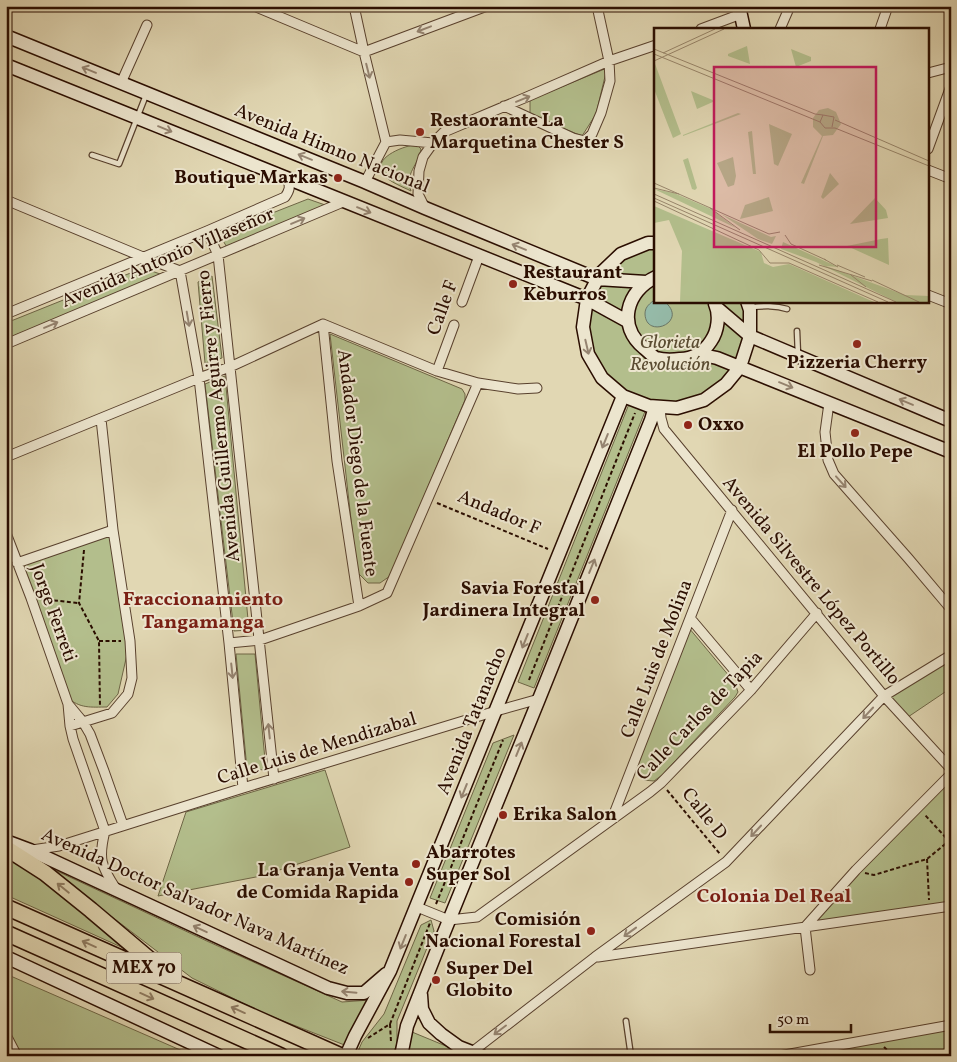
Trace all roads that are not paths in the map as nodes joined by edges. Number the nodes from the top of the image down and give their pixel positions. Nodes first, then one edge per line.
1 (254, 6) edge
2 (354, 6) edge
3 (486, 6) edge
4 (597, 6) edge
5 (790, 6) edge
6 (888, 6) edge
7 (476, 8) edge
8 (740, 10) edge
9 (147, 25) dead end
10 (703, 28) edge
11 (744, 28) edge
12 (780, 28) edge
13 (880, 28) edge
14 (6, 36) edge
15 (654, 46) edge
16 (364, 52) junction
17 (609, 61) junction
18 (6, 65) edge
19 (951, 67) edge
20 (930, 72) edge
21 (121, 83) junction
22 (951, 86) edge
23 (147, 94) junction
24 (504, 106) junction
25 (137, 118) junction
26 (386, 142) junction
27 (433, 142) junction
28 (930, 144) edge
29 (92, 155) dead end
30 (930, 171) edge
31 (288, 179) junction
32 (951, 179) edge
33 (365, 182) junction
34 (7, 200) edge
35 (343, 202) junction
36 (425, 208) junction
37 (207, 231) junction
38 (654, 242) edge
39 (218, 254) junction
40 (479, 256) junction
41 (143, 257) junction
42 (180, 270) junction
43 (597, 279) junction
44 (651, 279) edge
45 (930, 296) edge
46 (587, 299) junction
47 (462, 302) dead end
48 (715, 304) edge
49 (748, 304) edge
50 (951, 304) edge
51 (787, 309) dead end
52 (6, 314) edge
53 (627, 321) junction
54 (323, 324) junction
55 (454, 324) dead end
56 (797, 331) dead end
57 (750, 336) junction
58 (6, 344) edge
59 (698, 354) junction
60 (798, 357) junction
61 (230, 367) junction
62 (740, 367) junction
63 (437, 371) junction
64 (199, 378) junction
65 (478, 384) junction
66 (537, 388) dead end
67 (623, 396) junction
68 (829, 402) junction
69 (657, 407) junction
70 (101, 419) junction
71 (951, 421) edge
72 (951, 452) edge
73 (6, 457) edge
74 (732, 510) junction
75 (113, 530) junction
76 (6, 533) edge
77 (17, 564) junction
78 (359, 606) junction
79 (951, 609) edge
80 (817, 613) junction
81 (690, 618) junction
82 (260, 640) junction
83 (229, 643) junction
84 (951, 655) edge
85 (751, 690) junction
86 (884, 696) junction
87 (539, 699) junction
88 (68, 704) junction
89 (496, 711) junction
90 (83, 722) junction
91 (70, 726) junction
92 (951, 768) edge
93 (951, 774) edge
94 (274, 780) junction
95 (243, 788) junction
96 (612, 819) junction
97 (123, 825) junction
98 (104, 831) junction
99 (6, 841) edge
100 (6, 848) edge
101 (30, 850) junction
102 (117, 891) junction
103 (951, 906) edge
104 (6, 907) edge
105 (417, 907) junction
106 (449, 920) junction
107 (806, 928) junction
108 (6, 933) edge
109 (6, 958) edge
110 (595, 958) junction
111 (810, 970) dead end
112 (390, 971) junction
113 (420, 991) junction
114 (199, 992) junction
115 (626, 1021) dead end
116 (951, 1024) edge
117 (6, 1035) edge
118 (396, 1052) edge
119 (276, 1054) edge
120 (477, 1054) edge
121 (786, 1055) edge
122 (17, 1056) edge
123 (219, 1056) edge
124 (341, 1056) edge
125 (346, 1056) edge
126 (632, 1056) edge

1 - 16 street
2 - 16 street
3 - 7 street
4 - 17 street
5 - 12 street
6 - 13 street
7 -> 16 street
8 - 10 street
8 - 11 main road
9 - 21 street
21 -> 14 main road, Avenida Himno Nacional
15 - 17 street
16 -> 26 street
24 -> 17 street
17 - 24 street
18 - 25 main road
19 - 20 street
21 - 23 main road, Avenida Himno Nacional
22 - 28 street
23 - 25 lane
33 -> 23 main road, Avenida Himno Nacional
24 - 27 street
25 - 29 lane
25 -> 31 main road
26 - 27 street
26 - 33 street
27 - 36 street
30 - 32 street
31 - 35 main road
31 - 37 street, Avenida Antonio Villaseñor
33 - 36 main road, Avenida Himno Nacional
34 - 41 street
39 -> 35 street, Avenida Antonio Villaseñor
35 -> 40 main road
43 -> 36 main road, Avenida Himno Nacional
37 - 39 street, Avenida Guillermo Aguirre y Fierro
37 - 41 street, Avenida Antonio Villaseñor
38 - 43 main road
39 - 42 street, Avenida Antonio Villaseñor
39 - 61 street, Avenida Guillermo Aguirre y Fierro
40 - 46 main road
40 - 47 street, Calle F
41 - 42 street
41 - 52 street, Avenida Antonio Villaseñor
58 -> 42 street, Avenida Antonio Villaseñor
42 -> 64 street, Avenida Guillermo Aguirre y Fierro
43 - 44 main road, Avenida Himno Nacional
43 - 46 main road
44 - 53 main road
45 - 50 street
46 - 53 main road
46 -> 67 main road
48 - 57 main road
48 - 59 main road
49 - 51 lane
49 - 57 main road
53 - 59 main road
54 - 61 street
54 - 63 street
54 - 78 street, Andador Diego de la Fuente
55 - 63 street, Calle F
56 - 60 lane
57 - 60 main road
57 - 62 main road
59 - 62 main road
71 -> 60 main road
61 - 64 street
61 - 82 street, Avenida Guillermo Aguirre y Fierro
62 -> 68 main road
62 - 69 main road
63 - 65 street
64 - 70 street
64 - 83 street, Avenida Guillermo Aguirre y Fierro
65 - 66 street
65 - 78 street
67 - 69 main road
67 -> 89 main road, Avenida Tatanacho
68 - 72 main road
68 -> 79 street
69 - 74 street, Avenida Silvestre López Portillo
87 -> 69 main road
70 - 73 street
70 - 75 street
74 - 80 street, Avenida Silvestre López Portillo
74 - 81 street, Calle Luis de Molina
75 - 77 street
75 - 90 street
76 - 77 street, Jorge Ferreti
77 - 88 street, Jorge Ferreti
78 - 82 street
80 - 85 street, Calle Carlos de Tapia
80 - 86 street, Avenida Silvestre López Portillo
81 - 85 street
81 - 96 street, Calle Luis de Molina
82 - 83 street
94 -> 82 street, Avenida Guillermo Aguirre y Fierro
83 -> 95 street, Avenida Guillermo Aguirre y Fierro
84 - 86 street
85 - 96 street, Calle Carlos de Tapia
86 - 92 street, Avenida Silvestre López Portillo
86 -> 110 street
87 - 89 street, Calle Luis de Mendizabal
106 -> 87 main road
88 - 90 street, Jorge Ferreti
88 - 91 street, Jorge Ferreti
89 - 94 street, Calle Luis de Mendizabal
89 -> 105 main road, Avenida Tatanacho
90 - 91 street
90 - 97 street, Jorge Ferreti
91 - 98 street, Jorge Ferreti
93 - 107 street
94 - 95 street, Calle Luis de Mendizabal
95 - 97 street, Calle Luis de Mendizabal
96 - 106 street, Calle Carlos de Tapia
97 - 98 street, Calle Luis de Mendizabal
98 - 101 street, Calle Luis de Mendizabal
98 - 102 street
99 - 101 main road, Avenida Doctor Salvador Nava Martínez
114 -> 100 highway
101 - 102 main road, Avenida Doctor Salvador Nava Martínez
112 -> 102 main road, Avenida Doctor Salvador Nava Martínez
103 - 107 street
114 -> 104 highway, MEX 70
105 - 106 street, Calle Carlos de Tapia
105 -> 112 main road, Avenida Tatanacho
106 - 113 main road
107 - 110 street
107 - 111 street
108 -> 119 highway, MEX 70
109 - 123 main road
110 -> 120 street
112 - 125 main road, Avenida Tatanacho
113 - 118 main road
113 - 120 main road
124 -> 114 highway, MEX 70
115 - 126 lane
116 - 121 street
117 - 122 street

